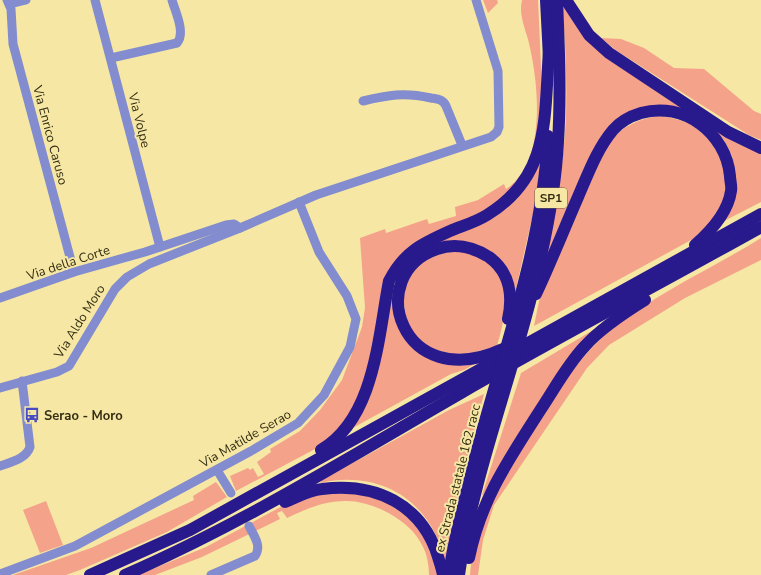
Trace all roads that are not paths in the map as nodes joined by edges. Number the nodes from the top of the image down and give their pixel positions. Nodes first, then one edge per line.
1 (26, 0) edge
2 (95, 0) edge
3 (172, 0) edge
4 (476, 0) edge
5 (546, 0) edge
6 (557, 0) edge
7 (566, 0) edge
8 (7, 1) edge
9 (549, 51) junction
10 (111, 58) junction
11 (363, 101) dead end
12 (462, 146) junction
13 (761, 148) edge
14 (300, 202) junction
15 (761, 214) edge
16 (240, 228) junction
17 (757, 230) edge
18 (160, 247) junction
19 (145, 252) junction
20 (672, 263) junction
21 (149, 264) junction
22 (74, 272) junction
23 (0, 298) edge
24 (525, 319) junction
25 (537, 334) junction
26 (484, 361) junction
27 (22, 381) junction
28 (0, 388) edge
29 (499, 390) junction
30 (0, 466) edge
31 (217, 470) junction
32 (231, 493) dead end
33 (249, 520) junction
34 (190, 530) junction
35 (0, 574) edge
36 (90, 575) edge
37 (125, 575) edge
38 (211, 575) edge
39 (442, 575) edge
40 (449, 575) edge
41 (459, 575) edge
42 (465, 575) edge

1 - 8 street
2 - 10 street, Via Volpe
3 - 10 street
4 - 12 street, Via Aldo Moro
5 - 9 highway, SP1
6 - 24 highway, SP1
7 - 13 highway
8 - 22 street, Via Enrico Caruso
9 - 29 highway, SP1
9 - 34 highway
10 - 18 street, Via Volpe
11 - 12 street
12 - 14 street, Via Aldo Moro
14 - 16 street, Via Aldo Moro
14 - 31 street, Via Matilde Serao
15 - 20 highway
16 - 18 street, Via della Corte
16 - 21 street, Via Aldo Moro
17 - 33 highway
17 - 42 highway
18 - 19 street, Via della Corte
19 - 21 street
19 - 22 street, Via della Corte
20 - 24 highway
20 - 25 highway
21 - 27 street, Via Aldo Moro
22 - 23 street, Via della Corte
24 - 29 highway, SP1
25 - 26 highway
25 - 26 highway
26 - 29 highway
26 - 34 highway
27 - 28 street, Via Aldo Moro
27 - 30 street
29 - 40 highway, ex Strada statale 162 racc
29 - 41 highway, ex Strada statale 162 racc
31 - 32 street
31 - 35 street, Via Matilde Serao
33 - 37 highway
33 - 38 street
33 - 39 highway
34 - 36 highway

